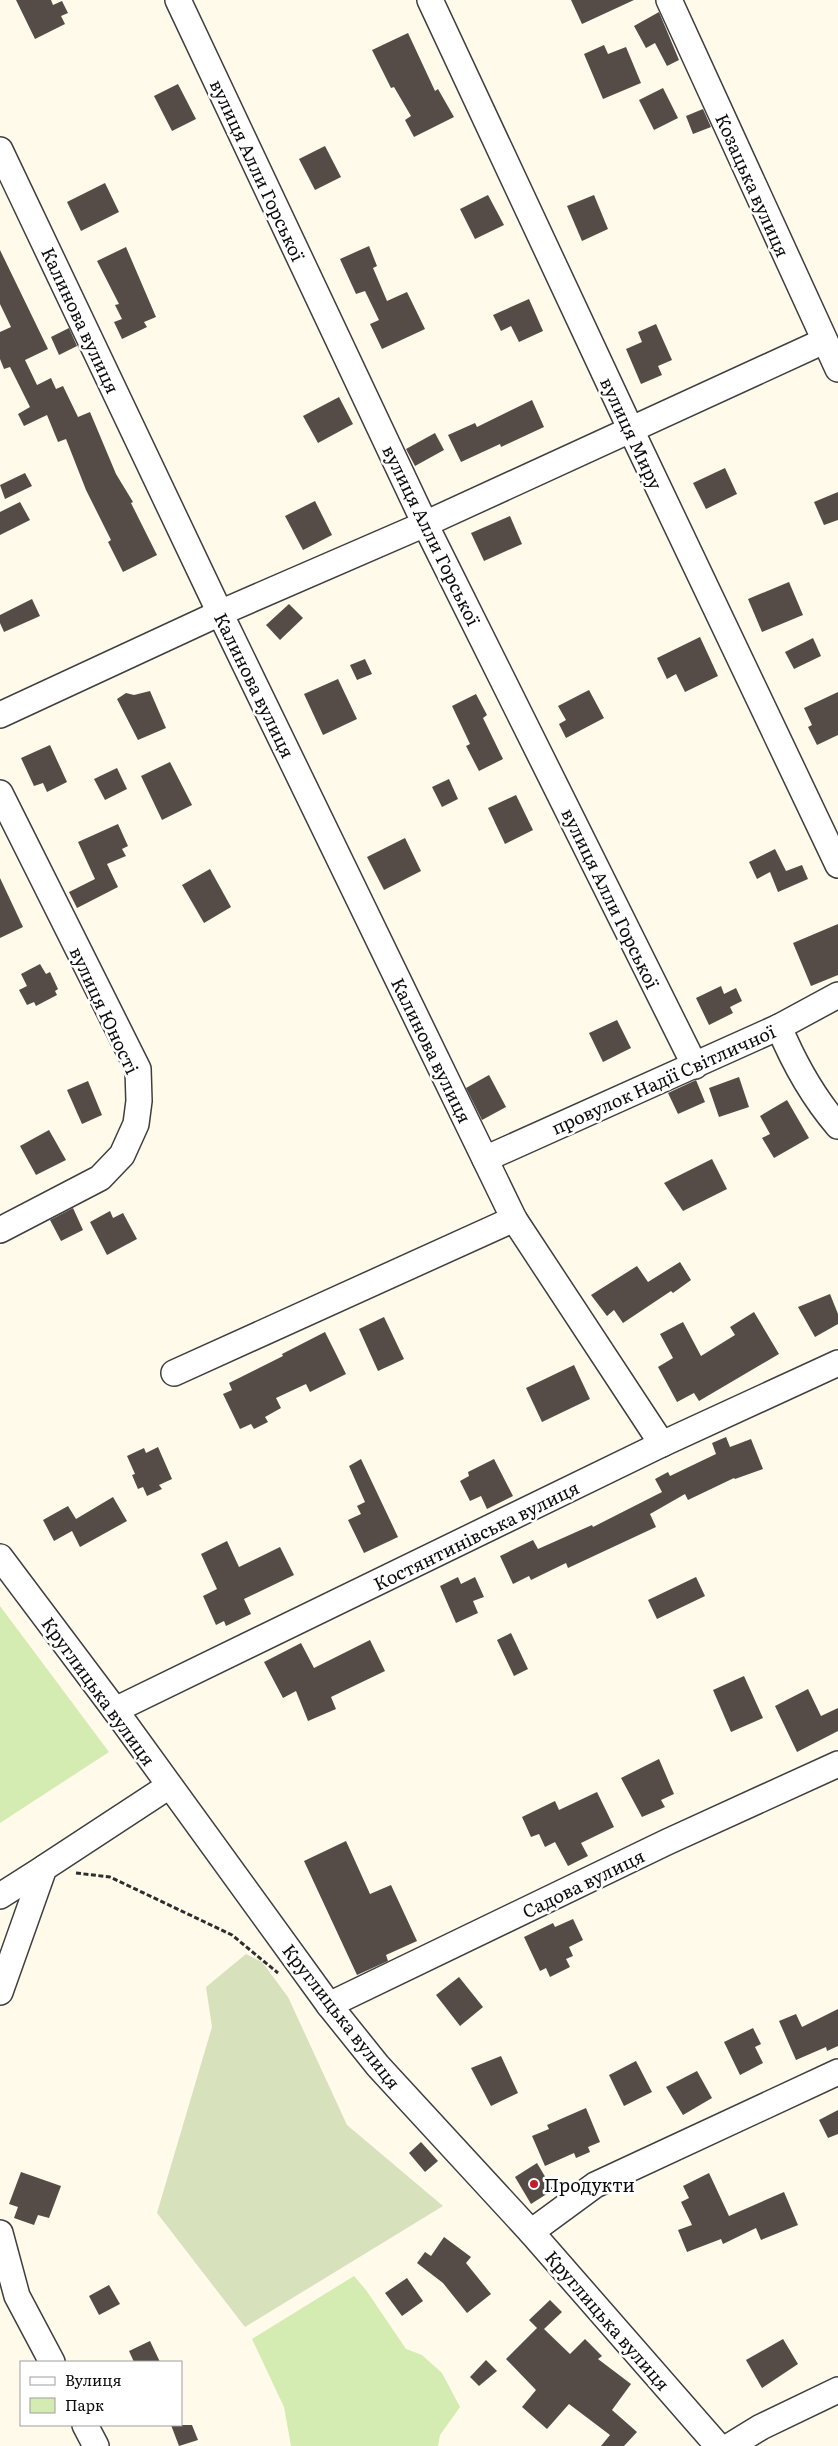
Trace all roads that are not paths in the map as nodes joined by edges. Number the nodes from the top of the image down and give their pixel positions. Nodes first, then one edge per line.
1 (178, 0) edge
2 (430, 0) edge
3 (669, 0) edge
4 (0, 150) edge
5 (824, 341) junction
6 (838, 369) edge
7 (631, 430) junction
8 (425, 524) junction
9 (220, 613) junction
10 (0, 715) edge
11 (0, 793) edge
12 (838, 865) edge
13 (838, 995) edge
14 (779, 1027) junction
15 (695, 1066) junction
16 (838, 1126) edge
17 (485, 1159) junction
18 (514, 1219) junction
19 (0, 1230) edge
20 (838, 1363) edge
21 (174, 1373) dead end
22 (662, 1444) junction
23 (0, 1557) edge
24 (115, 1710) junction
25 (838, 1764) edge
26 (169, 1786) junction
27 (44, 1868) junction
28 (0, 1896) edge
29 (0, 1992) edge
30 (329, 2005) junction
31 (838, 2072) edge
32 (531, 2232) junction
33 (0, 2233) edge
34 (51, 2361) edge
35 (838, 2390) edge
36 (86, 2426) edge
37 (96, 2446) edge
38 (718, 2446) edge
39 (730, 2446) edge

1 - 8 street, вулиця Алли Горської
2 - 7 street, вулиця Миру
3 - 5 street, Козацька вулиця
4 - 9 street, Калинова вулиця
5 - 6 street, Козацька вулиця
5 - 7 street
7 - 8 street
7 - 12 street, вулиця Миру
8 - 9 street
8 - 15 street, вулиця Алли Горської
9 - 10 street
9 - 17 street, Калинова вулиця
11 - 19 street, вулиця Юності
13 - 14 street, провулок Надії Світличної
14 - 15 street, провулок Надії Світличної
14 - 16 street
15 - 17 street, провулок Надії Світличної
17 - 18 street, Калинова вулиця
18 - 21 street
18 - 22 street, Калинова вулиця
20 - 22 street, Костянтинівська вулиця
22 - 24 street, Костянтинівська вулиця
23 - 24 street, Круглицька вулиця
24 - 26 street, Круглицька вулиця
25 - 30 street, Садова вулиця
26 - 27 street
26 - 30 street, Круглицька вулиця
27 - 28 street
27 - 29 street
30 - 32 street, Круглицька вулиця
31 - 32 street
32 - 38 street, Круглицька вулиця
33 - 34 street
35 - 39 street
36 - 37 street

